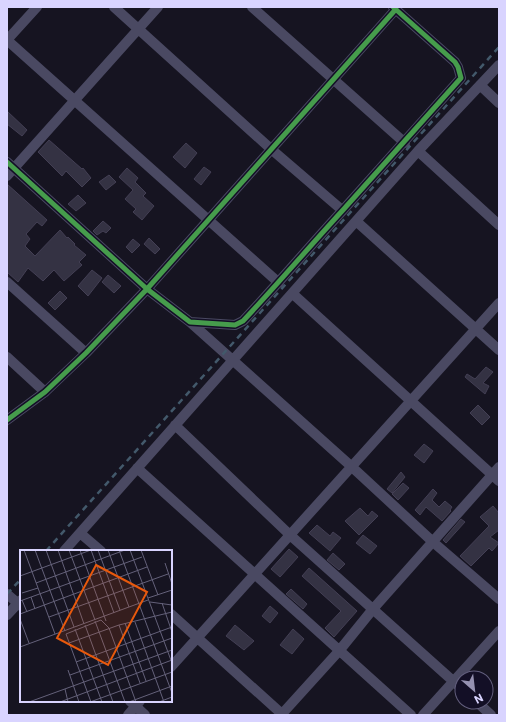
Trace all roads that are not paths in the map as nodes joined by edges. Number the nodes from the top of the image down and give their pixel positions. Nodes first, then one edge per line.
1 (37, 7) edge
2 (114, 7) edge
3 (158, 7) edge
4 (252, 7) edge
5 (394, 8) edge
6 (138, 29) junction
7 (499, 65) edge
8 (333, 79) junction
9 (480, 85) junction
10 (74, 100) junction
11 (499, 103) edge
12 (405, 143) junction
13 (271, 149) junction
14 (418, 152) junction
15 (9, 169) edge
16 (342, 210) junction
17 (209, 220) junction
18 (356, 221) junction
19 (499, 225) edge
20 (7, 282) edge
21 (279, 283) junction
22 (147, 289) junction
23 (293, 294) junction
24 (499, 303) edge
25 (190, 322) junction
26 (476, 328) junction
27 (499, 350) edge
28 (86, 353) junction
29 (7, 357) edge
30 (234, 360) junction
31 (45, 392) junction
32 (412, 400) junction
33 (7, 420) edge
34 (175, 425) junction
35 (352, 466) junction
36 (137, 468) junction
37 (497, 475) edge
38 (80, 532) junction
39 (290, 534) junction
40 (433, 542) junction
41 (65, 550) edge
42 (100, 550) edge
43 (255, 574) junction
44 (7, 594) edge
45 (499, 600) edge
46 (20, 603) edge
47 (374, 609) junction
48 (7, 615) edge
49 (172, 615) edge
50 (499, 631) edge
51 (197, 638) junction
52 (339, 651) junction
53 (172, 666) edge
54 (453, 681) junction
55 (135, 703) edge
56 (128, 715) edge
57 (145, 715) edge
58 (282, 715) edge
59 (411, 715) edge
60 (423, 715) edge

1 - 10 street
2 - 6 street
3 - 6 street
4 - 8 street
5 - 8 street
5 - 12 street
6 - 10 street
6 - 13 street
7 - 9 street
8 - 12 street
8 - 13 street
9 - 11 street
9 - 14 street
10 - 15 street
10 - 17 street
12 - 16 street
13 - 16 street
13 - 17 street
14 - 18 street
14 - 19 street
15 - 22 street
16 - 21 street
17 - 21 street
17 - 22 street
18 - 23 street
18 - 26 street
20 - 28 street
21 - 25 street
22 - 25 street
22 - 28 street
23 - 30 street
23 - 32 street
24 - 26 street
25 - 30 street
26 - 27 street
26 - 32 street
28 - 31 street
29 - 31 street
30 - 34 street
30 - 35 street
31 - 33 street
32 - 35 street
32 - 37 street
34 - 36 street
34 - 39 street
35 - 39 street
35 - 40 street
36 - 38 street
36 - 43 street
37 - 40 street
38 - 41 street
38 - 42 street
39 - 43 street
39 - 47 street
40 - 45 street
40 - 47 street
43 - 51 street
43 - 52 street
44 - 46 street
46 - 48 street
47 - 52 street
47 - 54 street
49 - 51 street
50 - 54 street
51 - 53 street
51 - 58 street
52 - 58 street
52 - 59 street
54 - 60 street
55 - 56 street
55 - 57 street

